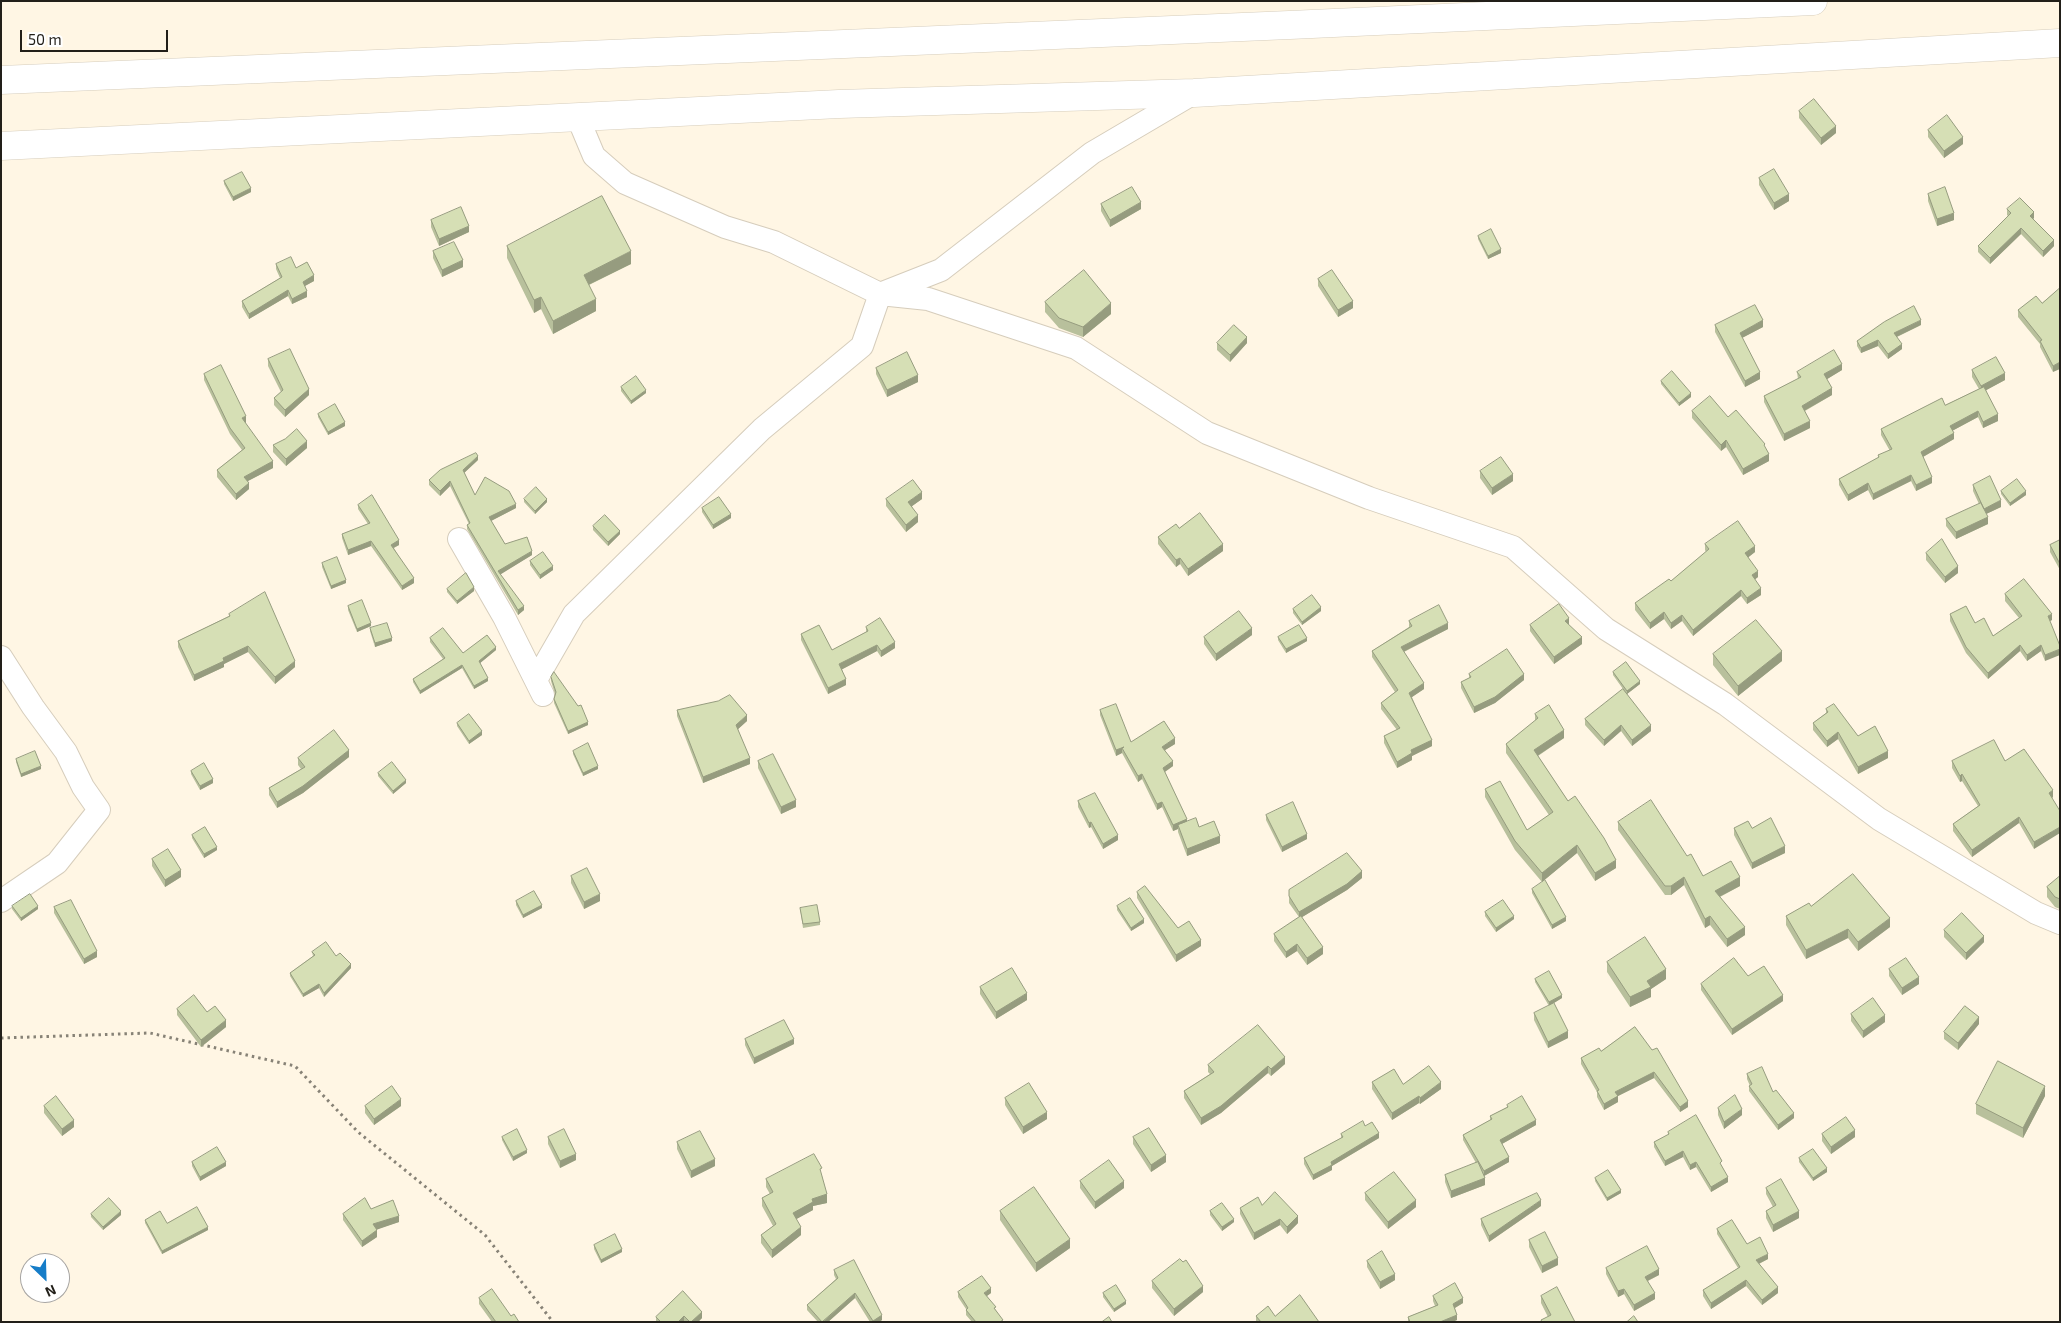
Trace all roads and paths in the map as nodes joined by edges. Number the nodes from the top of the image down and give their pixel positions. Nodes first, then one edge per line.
1 (1813, 1) edge
2 (2060, 43) edge
3 (1, 80) edge
4 (1194, 93) junction
5 (578, 118) junction
6 (1, 146) edge
7 (880, 294) junction
8 (459, 539) dead end
9 (1, 657) edge
10 (1, 901) edge
11 (2060, 923) edge
12 (1, 1038) edge
13 (553, 1322) edge

1 - 3 street
2 - 4 street
4 - 5 street
4 - 7 street
5 - 6 street
5 - 7 street
7 - 8 street
7 - 11 street
9 - 10 street
12 - 13 path

